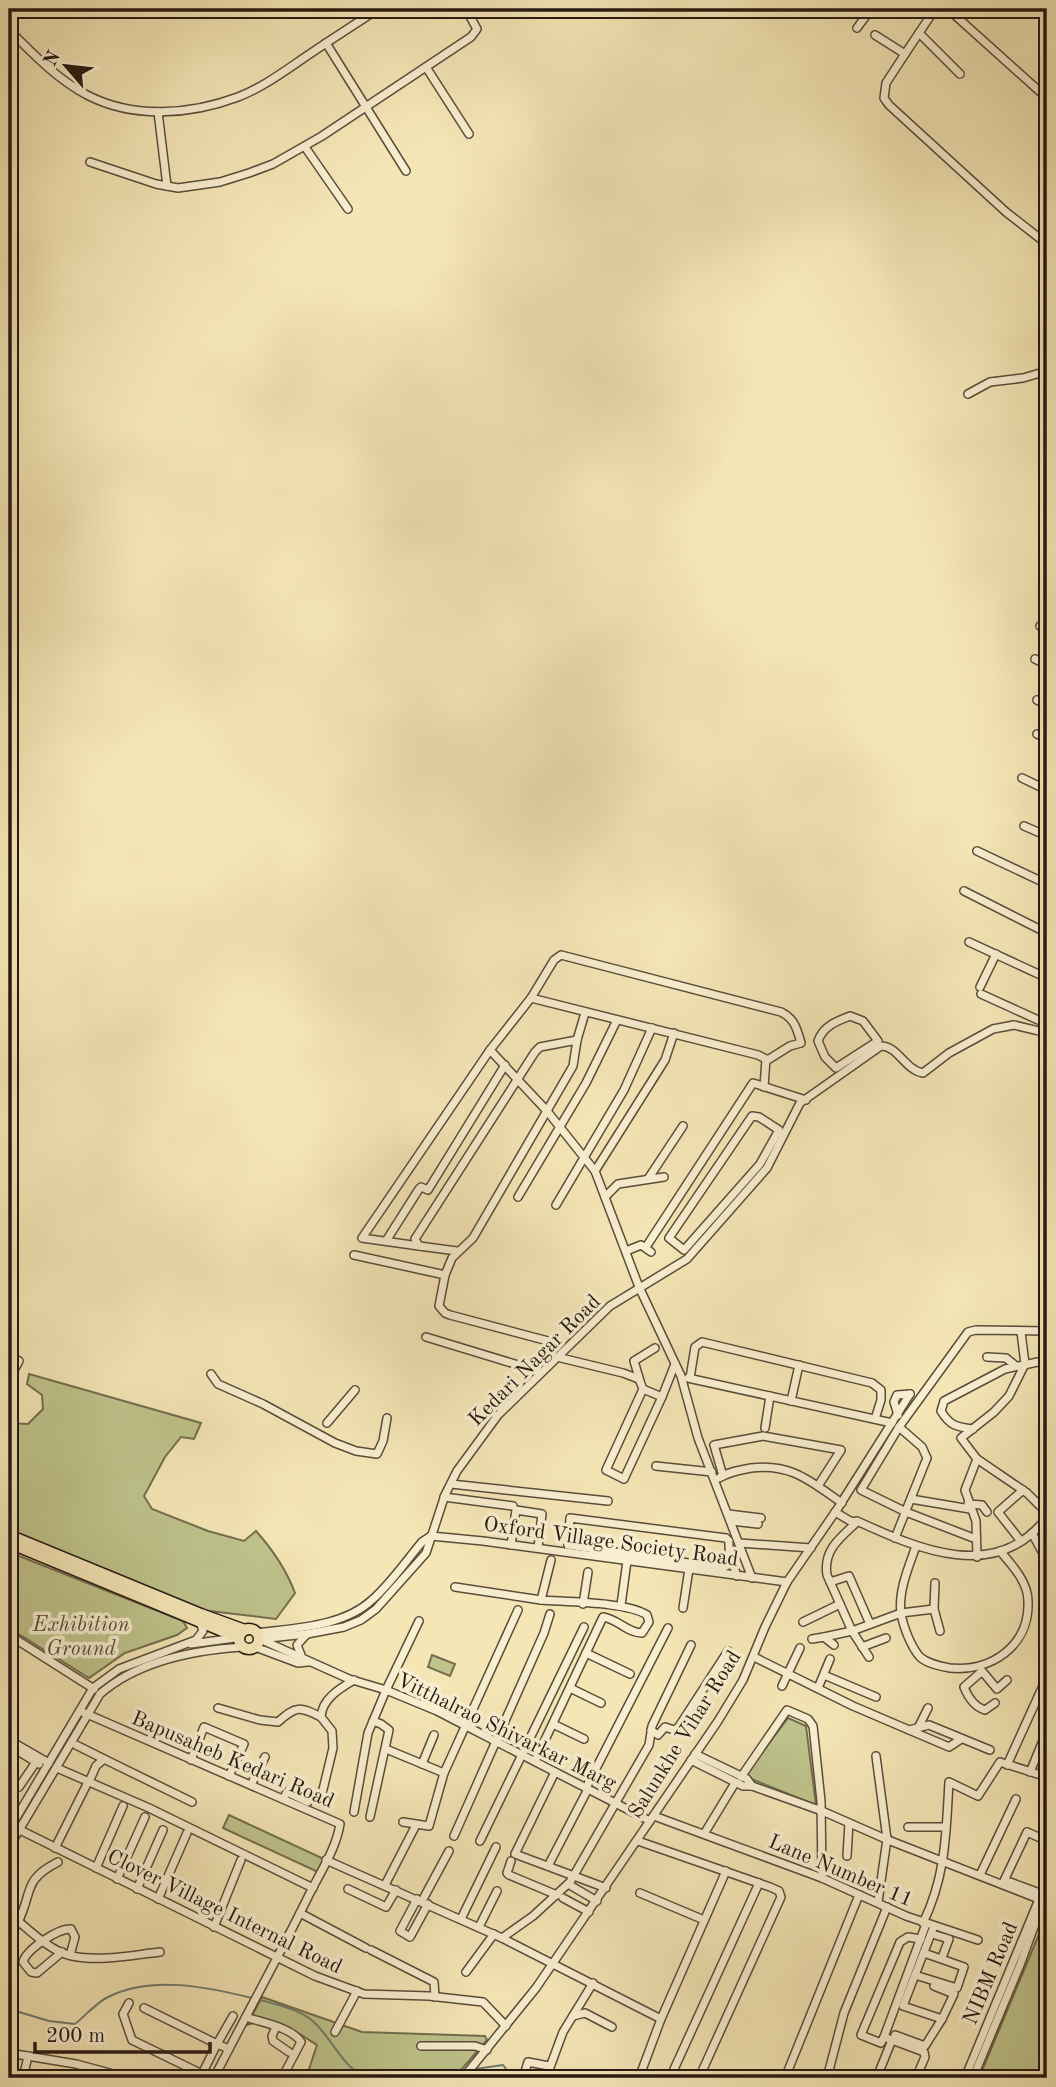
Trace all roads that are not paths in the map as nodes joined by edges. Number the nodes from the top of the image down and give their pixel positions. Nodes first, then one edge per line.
1 (378, 9) edge
2 (466, 9) edge
3 (871, 9) edge
4 (935, 9) edge
5 (948, 9) edge
6 (857, 28) dead end
7 (9, 30) edge
8 (919, 33) junction
9 (875, 35) dead end
10 (326, 43) junction
11 (905, 54) junction
12 (426, 67) junction
13 (960, 74) dead end
14 (1047, 98) edge
15 (366, 107) junction
16 (158, 112) junction
17 (469, 134) dead end
18 (305, 147) junction
19 (90, 162) dead end
20 (406, 171) dead end
21 (167, 186) junction
22 (348, 209) dead end
23 (1047, 244) edge
24 (1047, 371) edge
25 (968, 394) dead end
26 (1035, 659) dead end
27 (1047, 665) edge
28 (1037, 701) dead end
29 (1047, 705) edge
30 (1037, 734) dead end
31 (1047, 738) edge
32 (1022, 778) dead end
33 (1047, 790) edge
34 (1024, 826) dead end
35 (1047, 836) edge
36 (977, 851) dead end
37 (1047, 884) edge
38 (964, 891) dead end
39 (1047, 933) edge
40 (969, 942) dead end
41 (996, 954) junction
42 (1047, 978) edge
43 (531, 998) junction
44 (585, 1013) junction
45 (617, 1020) junction
46 (1047, 1024) edge
47 (652, 1028) junction
48 (674, 1033) junction
49 (1047, 1033) edge
50 (577, 1040) junction
51 (490, 1050) junction
52 (866, 1053) junction
53 (766, 1060) junction
54 (505, 1065) junction
55 (518, 1079) junction
56 (764, 1087) junction
57 (806, 1100) junction
58 (547, 1111) junction
59 (683, 1126) dead end
60 (559, 1129) junction
61 (584, 1158) junction
62 (595, 1171) junction
63 (664, 1177) dead end
64 (648, 1179) junction
65 (518, 1197) dead end
66 (605, 1197) junction
67 (556, 1205) dead end
68 (720, 1215) junction
69 (386, 1241) junction
70 (419, 1246) junction
71 (457, 1251) junction
72 (625, 1251) junction
73 (354, 1255) dead end
74 (445, 1275) junction
75 (639, 1287) junction
76 (1047, 1331) edge
77 (1021, 1332) junction
78 (426, 1337) dead end
79 (655, 1348) dead end
80 (9, 1355) edge
81 (556, 1357) junction
82 (987, 1357) dead end
83 (1047, 1360) edge
84 (549, 1364) junction
85 (675, 1364) junction
86 (1025, 1364) junction
87 (799, 1365) junction
88 (1016, 1366) junction
89 (541, 1372) junction
90 (211, 1374) dead end
91 (681, 1376) junction
92 (690, 1378) junction
93 (9, 1379) edge
94 (642, 1386) junction
95 (355, 1390) dead end
96 (910, 1394) dead end
97 (770, 1396) junction
98 (662, 1397) junction
99 (791, 1401) junction
100 (387, 1418) dead end
101 (875, 1419) junction
102 (327, 1423) dead end
103 (896, 1425) junction
104 (765, 1428) dead end
105 (973, 1429) junction
106 (977, 1459) junction
107 (656, 1465) dead end
108 (712, 1472) junction
109 (719, 1478) junction
110 (451, 1484) junction
111 (818, 1486) junction
112 (1023, 1490) junction
113 (444, 1497) junction
114 (911, 1499) junction
115 (608, 1501) dead end
116 (930, 1502) junction
117 (513, 1506) dead end
118 (969, 1506) junction
119 (838, 1508) junction
120 (906, 1512) junction
121 (987, 1512) dead end
122 (1047, 1515) edge
123 (729, 1517) junction
124 (925, 1519) junction
125 (760, 1521) dead end
126 (857, 1521) junction
127 (1042, 1524) junction
128 (1032, 1533) junction
129 (9, 1535) edge
130 (1047, 1535) edge
131 (431, 1536) junction
132 (895, 1538) junction
133 (976, 1539) junction
134 (1020, 1541) junction
135 (9, 1543) edge
136 (739, 1543) junction
137 (511, 1545) junction
138 (916, 1546) junction
139 (538, 1548) junction
140 (811, 1548) junction
141 (567, 1549) junction
142 (1000, 1551) junction
143 (977, 1557) junction
144 (551, 1560) dead end
145 (627, 1561) junction
146 (1047, 1561) edge
147 (733, 1565) junction
148 (689, 1569) junction
149 (588, 1572) dead end
150 (737, 1576) junction
151 (752, 1578) junction
152 (787, 1582) junction
153 (830, 1582) junction
154 (935, 1583) dead end
155 (455, 1587) dead end
156 (541, 1600) junction
157 (583, 1604) junction
158 (840, 1604) junction
159 (621, 1605) junction
160 (683, 1608) dead end
161 (934, 1609) junction
162 (517, 1610) dead end
163 (901, 1613) junction
164 (550, 1614) dead end
165 (419, 1621) dead end
166 (200, 1622) junction
167 (803, 1622) dead end
168 (870, 1624) junction
169 (584, 1628) dead end
170 (668, 1629) dead end
171 (852, 1631) junction
172 (940, 1631) dead end
173 (307, 1634) junction
174 (9, 1635) edge
175 (824, 1637) junction
176 (242, 1638) junction
177 (886, 1638) dead end
178 (812, 1639) dead end
179 (257, 1640) junction
180 (691, 1645) dead end
181 (834, 1645) dead end
182 (184, 1646) junction
183 (862, 1647) junction
184 (800, 1648) dead end
185 (728, 1651) dead end
186 (586, 1653) junction
187 (300, 1655) junction
188 (754, 1657) junction
189 (869, 1657) dead end
190 (830, 1659) dead end
191 (308, 1662) junction
192 (978, 1670) junction
193 (788, 1673) junction
194 (631, 1674) dead end
195 (824, 1675) junction
196 (1047, 1677) edge
197 (1007, 1680) dead end
198 (354, 1681) junction
199 (782, 1686) dead end
200 (93, 1688) junction
201 (570, 1688) junction
202 (818, 1688) junction
203 (386, 1690) junction
204 (100, 1694) junction
205 (876, 1698) dead end
206 (601, 1703) dead end
207 (995, 1703) dead end
208 (218, 1708) dead end
209 (928, 1708) dead end
210 (80, 1711) junction
211 (88, 1716) junction
212 (321, 1717) junction
213 (373, 1721) junction
214 (553, 1724) junction
215 (466, 1727) junction
216 (918, 1728) junction
217 (650, 1730) junction
218 (908, 1731) junction
219 (1047, 1731) edge
220 (434, 1735) dead end
221 (961, 1739) junction
222 (584, 1740) dead end
223 (497, 1742) junction
224 (76, 1745) dead end
225 (386, 1749) junction
226 (990, 1750) dead end
227 (523, 1755) junction
228 (876, 1756) dead end
229 (265, 1757) dead end
230 (693, 1757) junction
231 (104, 1759) junction
232 (191, 1759) junction
233 (536, 1761) junction
234 (36, 1762) junction
235 (422, 1764) junction
236 (47, 1765) junction
237 (1007, 1765) junction
238 (57, 1768) junction
239 (555, 1772) junction
240 (1030, 1772) junction
241 (444, 1773) junction
242 (229, 1776) junction
243 (1047, 1777) edge
244 (738, 1780) junction
245 (9, 1782) edge
246 (87, 1784) junction
247 (251, 1785) junction
248 (587, 1788) junction
249 (284, 1799) junction
250 (1016, 1799) dead end
251 (192, 1802) dead end
252 (308, 1802) dead end
253 (320, 1802) dead end
254 (616, 1803) junction
255 (123, 1806) dead end
256 (822, 1811) junction
257 (145, 1817) dead end
258 (370, 1818) dead end
259 (652, 1818) junction
260 (403, 1822) dead end
261 (849, 1823) junction
262 (340, 1824) junction
263 (416, 1825) junction
264 (908, 1827) dead end
265 (10, 1828) edge
266 (946, 1828) junction
267 (19, 1830) junction
268 (163, 1830) dead end
269 (187, 1833) dead end
270 (704, 1834) junction
271 (454, 1836) dead end
272 (887, 1839) junction
273 (638, 1841) junction
274 (1047, 1841) edge
275 (480, 1842) dead end
276 (9, 1847) edge
277 (496, 1847) dead end
278 (55, 1848) junction
279 (449, 1851) dead end
280 (847, 1856) dead end
281 (241, 1860) dead end
282 (326, 1860) junction
283 (511, 1861) dead end
284 (944, 1861) junction
285 (58, 1862) dead end
286 (548, 1866) junction
287 (96, 1868) junction
288 (726, 1871) junction
289 (980, 1875) junction
290 (575, 1876) junction
291 (822, 1878) junction
292 (117, 1879) junction
293 (1047, 1880) edge
294 (759, 1883) junction
295 (1003, 1883) junction
296 (568, 1884) junction
297 (386, 1885) junction
298 (313, 1888) junction
299 (606, 1888) junction
300 (137, 1889) junction
301 (348, 1889) dead end
302 (396, 1890) junction
303 (497, 1891) dead end
304 (640, 1893) dead end
305 (859, 1895) junction
306 (560, 1896) junction
307 (1043, 1896) edge
308 (158, 1899) junction
309 (422, 1901) junction
310 (597, 1901) junction
311 (878, 1902) junction
312 (887, 1906) junction
313 (589, 1912) junction
314 (9, 1913) edge
315 (300, 1913) junction
316 (461, 1919) junction
317 (704, 1920) junction
318 (19, 1922) junction
319 (929, 1926) junction
320 (214, 1927) junction
321 (479, 1927) junction
322 (9, 1936) edge
323 (498, 1936) junction
324 (921, 1939) junction
325 (978, 1940) dead end
326 (44, 1941) junction
327 (62, 1952) junction
328 (160, 1952) dead end
329 (924, 1953) junction
330 (70, 1955) junction
331 (943, 1955) dead end
332 (278, 1958) junction
333 (552, 1962) junction
334 (466, 1972) dead end
335 (914, 1977) junction
336 (593, 1983) junction
337 (356, 1991) junction
338 (435, 1997) junction
339 (129, 2003) dead end
340 (144, 2008) dead end
341 (248, 2014) junction
342 (233, 2016) dead end
343 (572, 2016) junction
344 (943, 2019) junction
345 (660, 2020) junction
346 (506, 2026) junction
347 (276, 2027) junction
348 (612, 2027) dead end
349 (335, 2032) dead end
350 (884, 2037) junction
351 (894, 2038) junction
352 (217, 2044) junction
353 (421, 2046) dead end
354 (229, 2049) junction
355 (488, 2050) junction
356 (289, 2052) dead end
357 (9, 2053) edge
358 (28, 2056) junction
359 (549, 2066) junction
360 (877, 2077) edge
361 (23, 2078) edge
362 (128, 2078) edge
363 (214, 2078) edge
364 (282, 2078) edge
365 (463, 2078) edge
366 (523, 2078) edge
367 (546, 2078) edge
368 (639, 2078) edge
369 (670, 2078) edge
370 (699, 2078) edge
371 (785, 2078) edge
372 (827, 2078) edge
373 (916, 2078) edge
374 (965, 2078) edge
375 (973, 2078) edge

1 - 10 street
2 - 12 street
3 - 6 street
4 - 8 street
5 - 14 street
7 - 16 street
8 - 11 street
8 - 13 street
9 - 11 street
10 - 15 street
10 - 16 street
11 - 23 street
12 - 15 street
12 - 17 street
15 - 18 street
15 - 20 street
16 - 21 street
18 - 21 street
18 - 22 street
19 - 21 street
24 - 25 street
26 - 27 street
28 - 29 street
30 - 31 street
32 - 33 street
34 - 35 street
36 - 37 street
38 - 39 street
40 - 41 street
41 - 42 street
41 - 46 street
43 - 44 street
43 - 51 street
43 - 53 street
44 - 45 street
44 - 50 street
45 - 47 street
45 - 60 street
47 - 48 street
47 - 61 street
48 - 53 street
48 - 62 street
49 - 52 street
50 - 55 street
50 - 58 street
51 - 54 street
51 - 69 street
52 - 52 street
52 - 57 street, Kedari Nagar Road
53 - 56 street
54 - 55 street
54 - 69 street
55 - 58 street
55 - 70 street
56 - 57 street
56 - 72 street
57 - 68 street, Kedari Nagar Road
58 - 60 street
58 - 71 street
59 - 64 street
60 - 61 street
60 - 65 street
61 - 62 street
61 - 67 street
62 - 66 street
63 - 64 street
64 - 66 street
66 - 72 street
68 - 68 street
68 - 75 street, Kedari Nagar Road
69 - 70 street
70 - 71 street
71 - 74 street
72 - 75 street
73 - 74 street
74 - 84 street
75 - 81 street, Kedari Nagar Road
75 - 85 street
76 - 77 street
77 - 86 street
77 - 103 street
78 - 89 street
79 - 94 street
80 - 93 street
81 - 84 street, Kedari Nagar Road
81 - 94 street
82 - 88 street
83 - 86 street
84 - 89 street, Kedari Nagar Road
85 - 91 street
85 - 98 street
86 - 88 street
86 - 105 street
87 - 92 street
87 - 99 street
87 - 101 street
88 - 105 street
89 - 110 street, Kedari Nagar Road
90 - 100 street
91 - 92 street
91 - 108 street
92 - 97 street
94 - 98 street
94 - 98 street
95 - 102 street
96 - 103 street, Salunkhe Vihar Road
97 - 99 street
97 - 104 street
99 - 101 street
101 - 103 street
103 - 114 street
103 - 119 street, Salunkhe Vihar Road
103 - 120 street
105 - 106 street
106 - 112 street
106 - 118 street
107 - 108 street
108 - 109 street
109 - 111 street
109 - 111 street
109 - 123 street
110 - 113 street, Kedari Nagar Road
110 - 115 street
111 - 119 street
112 - 122 street
112 - 134 street
113 - 117 street
113 - 131 street, Kedari Nagar Road
114 - 116 street
114 - 120 street
116 - 118 street
116 - 124 street
118 - 121 street
118 - 133 street
119 - 126 street
119 - 140 street, Salunkhe Vihar Road
120 - 124 street
120 - 132 street
122 - 127 street
123 - 125 street
123 - 136 street
124 - 133 street
126 - 132 street
126 - 153 street
127 - 128 street
127 - 130 street
128 - 134 street
128 - 146 street
129 - 176 main road
131 - 137 street, Oxford Village Society Road
131 - 173 street, Kedari Nagar Road
131 - 179 street
132 - 138 street
133 - 143 street
134 - 142 street
135 - 166 main road
136 - 140 street
136 - 151 street
137 - 139 street, Oxford Village Society Road
137 - 139 street
138 - 143 street
138 - 163 street
139 - 141 street, Oxford Village Society Road
140 - 152 street, Salunkhe Vihar Road
141 - 145 street, Oxford Village Society Road
141 - 147 street
141 - 147 street
142 - 143 street
142 - 192 street
144 - 156 street
145 - 148 street, Oxford Village Society Road
145 - 159 street
147 - 150 street
148 - 150 street, Oxford Village Society Road
148 - 160 street
149 - 157 street
150 - 151 street, Oxford Village Society Road
151 - 152 street, Oxford Village Society Road
152 - 188 street, Salunkhe Vihar Road
153 - 158 street
153 - 168 street
154 - 161 street
155 - 156 street
156 - 157 street
157 - 159 street
158 - 167 street
158 - 171 street
159 - 186 street
161 - 163 street
161 - 172 street
162 - 215 street
163 - 168 street
163 - 192 street
164 - 223 street
165 - 203 street
166 - 176 main road
166 - 182 street
168 - 171 street
169 - 227 street
170 - 248 street
171 - 175 street
171 - 183 street
173 - 179 street, Kedari Nagar Road
173 - 187 street
174 - 200 street
175 - 178 street
175 - 181 street
176 - 179 main road
176 - 179 main road
176 - 182 street
176 - 204 street
177 - 183 street
179 - 187 street
179 - 191 street
180 - 217 street
182 - 200 street
183 - 189 street
184 - 193 street
185 - 217 street
186 - 194 street
186 - 201 street
187 - 191 street
188 - 193 street
188 - 230 street, Salunkhe Vihar Road
190 - 195 street
191 - 198 street, Vitthalrao Shivarkar Marg
192 - 197 street
192 - 207 street
193 - 199 street
193 - 202 street
195 - 202 street
195 - 205 street
196 - 237 street
198 - 203 street, Vitthalrao Shivarkar Marg
198 - 212 street
200 - 204 street
200 - 210 street
201 - 206 street
201 - 214 street
202 - 218 street
203 - 213 street
203 - 215 street, Vitthalrao Shivarkar Marg
204 - 211 street
208 - 212 street
209 - 216 street
210 - 211 street, Bapusaheb Kedari Road
210 - 236 street
211 - 232 street, Bapusaheb Kedari Road
211 - 238 street
212 - 253 street
213 - 225 street
213 - 262 street
214 - 222 street
214 - 233 street
215 - 223 street, Vitthalrao Shivarkar Marg
215 - 241 street
216 - 218 street
216 - 221 street
217 - 254 street
218 - 221 street
219 - 240 street
220 - 235 street
221 - 226 street
223 - 227 street, Vitthalrao Shivarkar Marg
223 - 271 street
224 - 231 street
225 - 235 street
225 - 258 street
227 - 233 street, Vitthalrao Shivarkar Marg
227 - 275 street
228 - 272 street
229 - 247 street
230 - 244 street
230 - 259 street, Salunkhe Vihar Road
231 - 246 street
231 - 251 street
232 - 242 street, Bapusaheb Kedari Road
232 - 242 street
233 - 239 street, Vitthalrao Shivarkar Marg
234 - 236 street
234 - 236 street
234 - 245 street
235 - 241 street
236 - 265 street
237 - 240 street
237 - 266 street
238 - 246 street
238 - 267 street
239 - 248 street, Vitthalrao Shivarkar Marg
239 - 286 street
240 - 243 street
241 - 263 street
242 - 247 street, Bapusaheb Kedari Road
244 - 256 street
244 - 256 street
244 - 270 street
246 - 278 street
246 - 298 street
247 - 249 street, Bapusaheb Kedari Road
248 - 254 street, Vitthalrao Shivarkar Marg
248 - 286 street
249 - 252 street
249 - 262 street, Bapusaheb Kedari Road
250 - 289 street
254 - 259 street, Vitthalrao Shivarkar Marg
254 - 290 street
255 - 287 street
256 - 261 street
256 - 291 street
257 - 292 street
259 - 270 street, Lane Number 11
259 - 273 street, Salunkhe Vihar Road
260 - 263 street
261 - 272 street
261 - 280 street
262 - 282 street, Bapusaheb Kedari Road
263 - 297 street
264 - 266 street
265 - 267 street, Clover Village Internal Road
266 - 284 street
267 - 276 street
267 - 278 street, Clover Village Internal Road
268 - 300 street
269 - 308 street
270 - 291 street, Lane Number 11
272 - 284 street
272 - 311 street
273 - 288 street
273 - 299 street, Salunkhe Vihar Road
274 - 295 street
277 - 316 street
278 - 287 street, Clover Village Internal Road
279 - 309 street
281 - 320 street
282 - 297 street
282 - 298 street, Bapusaheb Kedari Road
283 - 306 street
284 - 289 street
284 - 319 street
285 - 318 street
286 - 290 street
287 - 292 street, Clover Village Internal Road
288 - 294 street
288 - 317 street
289 - 295 street
290 - 296 street
290 - 299 street
291 - 305 street, Lane Number 11
292 - 300 street, Clover Village Internal Road
293 - 307 street, NIBM Road
294 - 369 street
294 - 370 street
295 - 307 street
296 - 306 street
296 - 310 street
297 - 302 street
298 - 315 street, Bapusaheb Kedari Road
299 - 310 street, Salunkhe Vihar Road
300 - 308 street, Clover Village Internal Road
301 - 302 street
302 - 309 street
303 - 321 street
304 - 317 street
305 - 311 street, Lane Number 11
305 - 371 street
306 - 313 street
306 - 323 street
307 - 374 street, NIBM Road
307 - 375 street, NIBM Road
308 - 320 street, Clover Village Internal Road
309 - 316 street
310 - 313 street, Salunkhe Vihar Road
311 - 312 street, Lane Number 11
312 - 319 street, Lane Number 11
312 - 372 street
313 - 333 street, Salunkhe Vihar Road
314 - 318 street
315 - 332 street, Bapusaheb Kedari Road
315 - 338 street
316 - 321 street
317 - 345 street
318 - 322 street
318 - 326 street
319 - 324 street
319 - 325 street, Lane Number 11
319 - 329 street
319 - 331 street
320 - 332 street, Clover Village Internal Road
321 - 323 street
323 - 333 street
323 - 334 street
324 - 350 street
324 - 350 street
326 - 327 street
326 - 327 street
326 - 330 street
327 - 330 street
328 - 330 street
329 - 335 street
329 - 335 street
332 - 337 street, Clover Village Internal Road
332 - 341 street, Bapusaheb Kedari Road
333 - 336 street
333 - 346 street, Salunkhe Vihar Road
335 - 344 street
335 - 344 street
336 - 343 street
336 - 345 street
337 - 338 street, Clover Village Internal Road
337 - 349 street
338 - 346 street, Clover Village Internal Road
339 - 352 street
340 - 352 street
341 - 347 street
341 - 354 street, Bapusaheb Kedari Road
342 - 352 street
343 - 348 street
343 - 359 street
344 - 351 street
345 - 368 street
346 - 355 street, Salunkhe Vihar Road
347 - 356 street
347 - 364 street
350 - 351 street
351 - 360 street
351 - 373 street
352 - 354 street
353 - 355 street
354 - 363 street, Bapusaheb Kedari Road
355 - 365 street, Salunkhe Vihar Road
357 - 358 street
358 - 361 street
358 - 362 street
359 - 366 street
359 - 367 street

